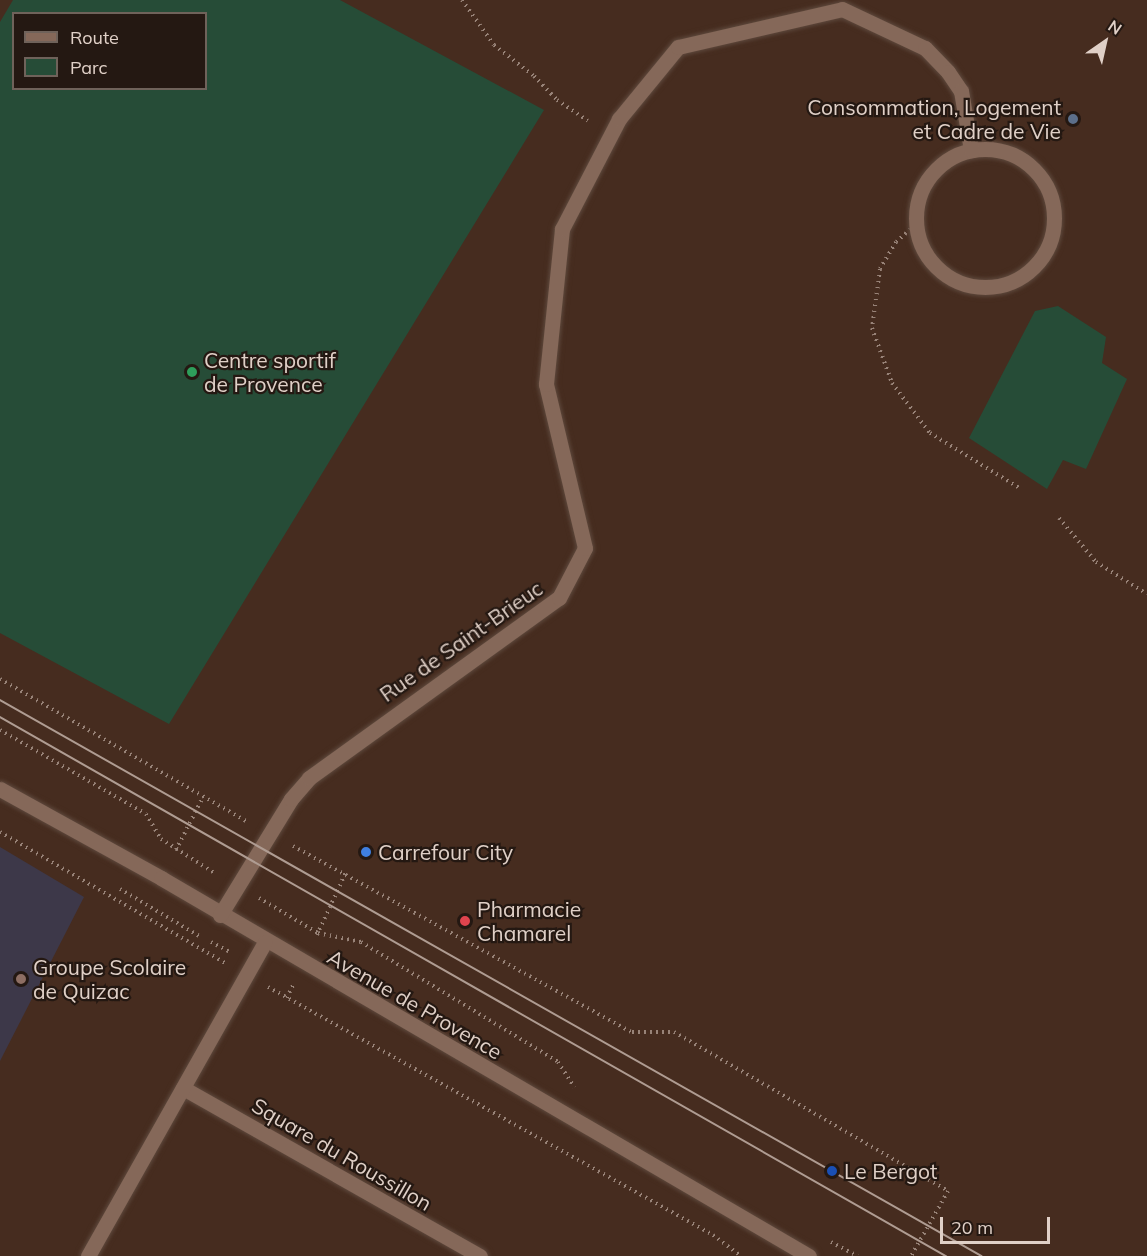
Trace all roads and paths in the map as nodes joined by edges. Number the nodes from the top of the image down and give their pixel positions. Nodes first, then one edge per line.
1 (462, 0) edge
2 (610, 136) junction
3 (971, 150) junction
4 (915, 225) junction
5 (1021, 489) dead end
6 (1059, 518) dead end
7 (1147, 594) edge
8 (0, 679) edge
9 (0, 730) edge
10 (0, 789) edge
11 (0, 832) edge
12 (269, 834) junction
13 (211, 870) dead end
14 (274, 906) dead end
15 (220, 915) junction
16 (265, 942) junction
17 (245, 975) junction
18 (183, 1088) junction
19 (578, 1093) dead end
20 (88, 1256) edge
21 (480, 1256) edge
22 (741, 1256) edge
23 (809, 1256) edge
24 (911, 1256) edge

1 - 2 path
2 - 3 street, Rue de Saint-Brieuc
2 - 12 street, Rue de Saint-Brieuc
3 - 4 street
3 - 4 street
4 - 5 path
6 - 7 path
8 - 12 path
9 - 13 path
10 - 15 street, Avenue de Provence
11 - 17 path
12 - 15 street, Rue de Saint-Brieuc
12 - 24 path
14 - 19 path
15 - 16 street, Avenue de Provence
16 - 17 street
16 - 23 street, Avenue de Provence
17 - 18 street
17 - 22 path
18 - 20 street
18 - 21 street, Square du Roussillon

